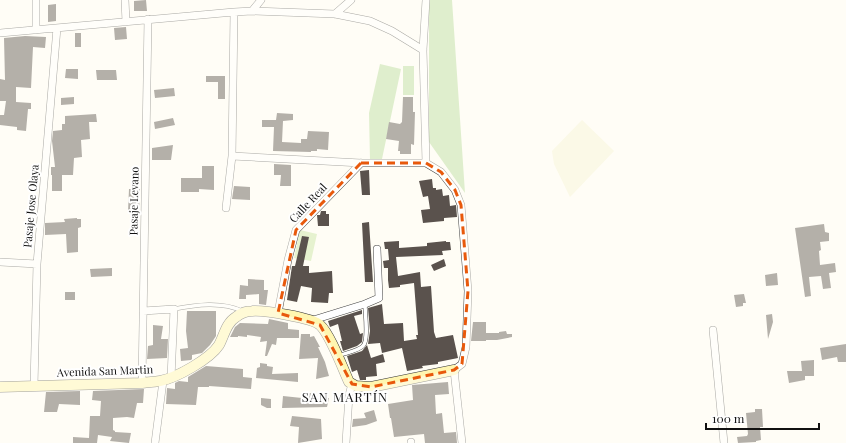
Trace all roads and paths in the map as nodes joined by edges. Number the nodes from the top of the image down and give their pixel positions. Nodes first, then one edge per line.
1 (36, 0) edge
2 (125, 0) edge
3 (261, 0) edge
4 (351, 0) edge
5 (426, 0) edge
6 (252, 11) junction
7 (234, 12) junction
8 (335, 14) junction
9 (148, 19) junction
10 (126, 22) junction
11 (57, 28) junction
12 (36, 30) junction
13 (0, 33) edge
14 (423, 50) junction
15 (232, 156) junction
16 (361, 163) junction
17 (426, 163) junction
18 (226, 208) dead end
19 (377, 249) dead end
20 (0, 262) edge
21 (37, 264) junction
22 (365, 304) junction
23 (174, 309) junction
24 (143, 311) junction
25 (243, 312) junction
26 (278, 313) junction
27 (310, 321) junction
28 (713, 330) dead end
29 (337, 356) junction
30 (454, 370) junction
31 (167, 379) junction
32 (142, 383) junction
33 (352, 384) junction
34 (34, 386) junction
35 (0, 387) edge
36 (155, 443) edge
37 (346, 443) edge
38 (462, 443) edge
39 (724, 443) edge

1 - 12 street
2 - 10 street
3 - 6 street
4 - 8 street
5 - 14 street
6 - 7 street
6 - 8 street
7 - 9 street
7 - 15 street
8 - 14 street
9 - 10 street
9 - 24 street, Pasaje Levano
10 - 11 street
11 - 12 street
11 - 21 street, Pasaje Jose Olaya
12 - 13 street
14 - 17 street
15 - 16 street
15 - 18 street
16 - 17 street
16 - 26 street, Calle Real
17 - 30 street
19 - 22 street
20 - 21 street
21 - 34 street, Pasaje Jose Olaya
22 - 27 street
22 - 29 lane
23 - 24 street
23 - 25 lane
23 - 31 street
24 - 32 street, Pasaje Levano
25 - 26 street
25 - 31 street, Avenida San Martin
26 - 27 street
27 - 29 street
28 - 39 street
29 - 33 street
30 - 33 street
30 - 38 street
31 - 32 street, Avenida San Martin
31 - 36 street
32 - 34 street, Avenida San Martin
33 - 37 street
34 - 35 street, Avenida San Martin

